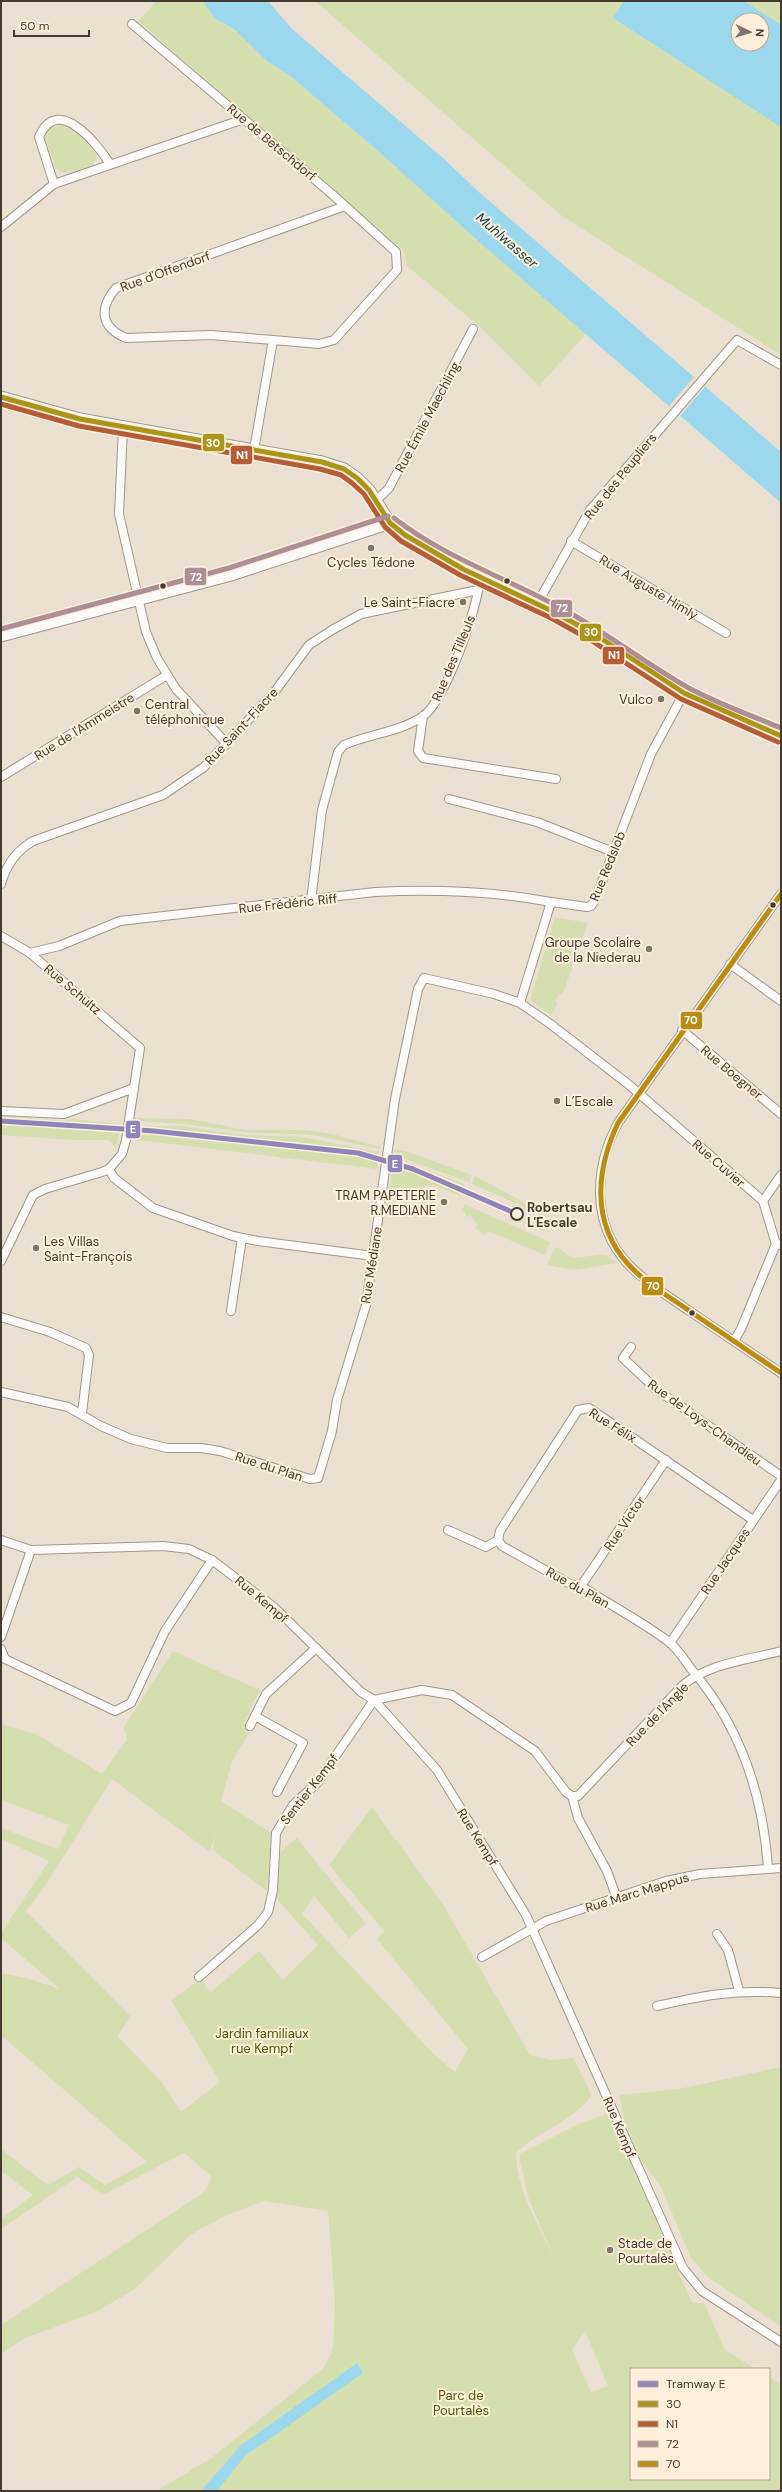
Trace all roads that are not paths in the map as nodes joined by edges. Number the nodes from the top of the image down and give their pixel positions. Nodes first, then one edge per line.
1 (132, 24) dead end
2 (244, 119) junction
3 (110, 164) junction
4 (54, 184) junction
5 (345, 206) junction
6 (1, 227) edge
7 (397, 270) joint
8 (473, 329) dead end
9 (273, 340) junction
10 (781, 365) edge
11 (1, 397) edge
12 (123, 428) junction
13 (254, 450) junction
14 (374, 499) junction
15 (390, 523) junction
16 (571, 541) junction
17 (485, 580) junction
18 (478, 590) junction
19 (138, 600) junction
20 (537, 604) junction
21 (726, 633) dead end
22 (1, 636) edge
23 (167, 675) junction
24 (684, 693) junction
25 (423, 716) junction
26 (781, 736) edge
27 (227, 744) junction
28 (1, 777) edge
29 (556, 779) dead end
30 (449, 799) dead end
31 (613, 852) junction
32 (1, 884) edge
33 (781, 894) edge
34 (311, 901) junction
35 (551, 902) junction
36 (1, 936) edge
37 (30, 953) junction
38 (730, 964) junction
39 (424, 978) joint
40 (781, 1001) edge
41 (520, 1003) junction
42 (682, 1030) junction
43 (134, 1088) junction
44 (638, 1093) junction
45 (1, 1111) edge
46 (781, 1114) edge
47 (109, 1169) junction
48 (781, 1175) edge
49 (763, 1201) junction
50 (242, 1238) junction
51 (779, 1244) edge
52 (373, 1256) junction
53 (1, 1261) edge
54 (232, 1311) dead end
55 (1, 1317) edge
56 (734, 1341) junction
57 (631, 1347) dead end
58 (781, 1373) edge
59 (1, 1392) edge
60 (82, 1413) junction
61 (666, 1460) junction
62 (781, 1476) edge
63 (318, 1478) joint
64 (781, 1480) edge
65 (753, 1520) junction
66 (448, 1530) dead end
67 (1, 1540) edge
68 (498, 1540) junction
69 (31, 1550) junction
70 (212, 1560) junction
71 (581, 1586) junction
72 (1, 1637) edge
73 (670, 1643) junction
74 (316, 1648) junction
75 (1, 1650) edge
76 (781, 1650) edge
77 (696, 1674) junction
78 (374, 1700) junction
79 (255, 1716) junction
80 (250, 1726) dead end
81 (277, 1792) dead end
82 (572, 1796) junction
83 (768, 1868) junction
84 (781, 1868) edge
85 (616, 1896) junction
86 (533, 1927) junction
87 (717, 1934) dead end
88 (482, 1957) dead end
89 (199, 1977) dead end
90 (739, 1991) junction
91 (781, 1993) edge
92 (657, 2006) dead end
93 (781, 2342) edge

1 - 2 street, Rue de Betschdorf
2 - 3 street
2 - 5 street, Rue de Betschdorf
3 - 4 street
3 - 4 street
4 - 6 street
5 - 7 street, Rue de Betschdorf
5 - 9 street, Rue d'Offendorf
7 - 9 street, Rue d'Offendorf
8 - 14 street, Rue Émile Maechling
9 - 13 street
10 - 16 street, Rue des Peupliers
11 - 12 main road
12 - 13 main road
12 - 19 street
13 - 14 main road
14 - 15 main road
15 - 17 main road
15 - 19 main road
16 - 20 street, Rue des Peupliers
16 - 21 street, Rue Auguste Himly
17 - 18 street
17 - 20 main road
18 - 25 street, Rue des Tilleuls
18 - 27 street, Rue Saint-Fiacre
19 - 22 main road
19 - 23 street
20 - 24 main road
23 - 27 street
23 - 28 street, Rue de l'Ammeistre
24 - 26 main road
24 - 31 street, Rue Redslob
25 - 29 street
25 - 34 street, Rue des Tilleuls
27 - 32 street, Rue Saint-Fiacre
30 - 31 street
31 - 35 street, Rue Redslob
33 - 38 street
34 - 35 street, Rue Frédéric Riff
34 - 37 street, Rue Frédéric Riff
35 - 41 street
36 - 37 street, Rue Schultz
37 - 43 street, Rue Schultz
38 - 40 street
38 - 42 street
39 - 41 street, Rue Cuvier
39 - 52 street, Rue Médiane
41 - 44 street, Rue Cuvier
42 - 44 street
42 - 46 street, Rue Boegner
43 - 45 street
43 - 47 street
44 - 49 street, Rue Cuvier
44 - 56 street
47 - 50 street
47 - 53 street
48 - 49 street
49 - 51 street
50 - 52 street
50 - 54 street
51 - 56 street
52 - 63 street, Rue Médiane
55 - 60 street
56 - 58 street
57 - 62 street, Rue de Loys-Chandieu
59 - 60 street, Rue du Plan
60 - 63 street, Rue du Plan
61 - 65 street, Rue Félix
61 - 68 street, Rue Félix
61 - 71 street, Rue Victor
64 - 65 street, Rue Jacques
65 - 73 street, Rue Jacques
66 - 68 street
67 - 69 street, Rue Kempf
68 - 71 street, Rue du Plan
69 - 70 street, Rue Kempf
69 - 72 street
70 - 74 street, Rue Kempf
70 - 75 street
71 - 73 street, Rue du Plan
73 - 77 street, Rue du Plan
74 - 78 street, Rue Kempf
74 - 79 street
76 - 77 street, Rue de l'Angle
77 - 82 street, Rue de l'Angle
77 - 83 street, Rue du Plan
78 - 82 street
78 - 86 street, Rue Kempf
78 - 89 street, Sentier Kempf
79 - 80 street
79 - 81 street, Sentier Kempf
82 - 85 street
83 - 84 street, Rue Marc Mappus
83 - 85 street, Rue Marc Mappus
85 - 86 street, Rue Marc Mappus
86 - 88 street, Rue Marc Mappus
86 - 93 street, Rue Kempf
87 - 90 street
90 - 91 street
90 - 92 street

